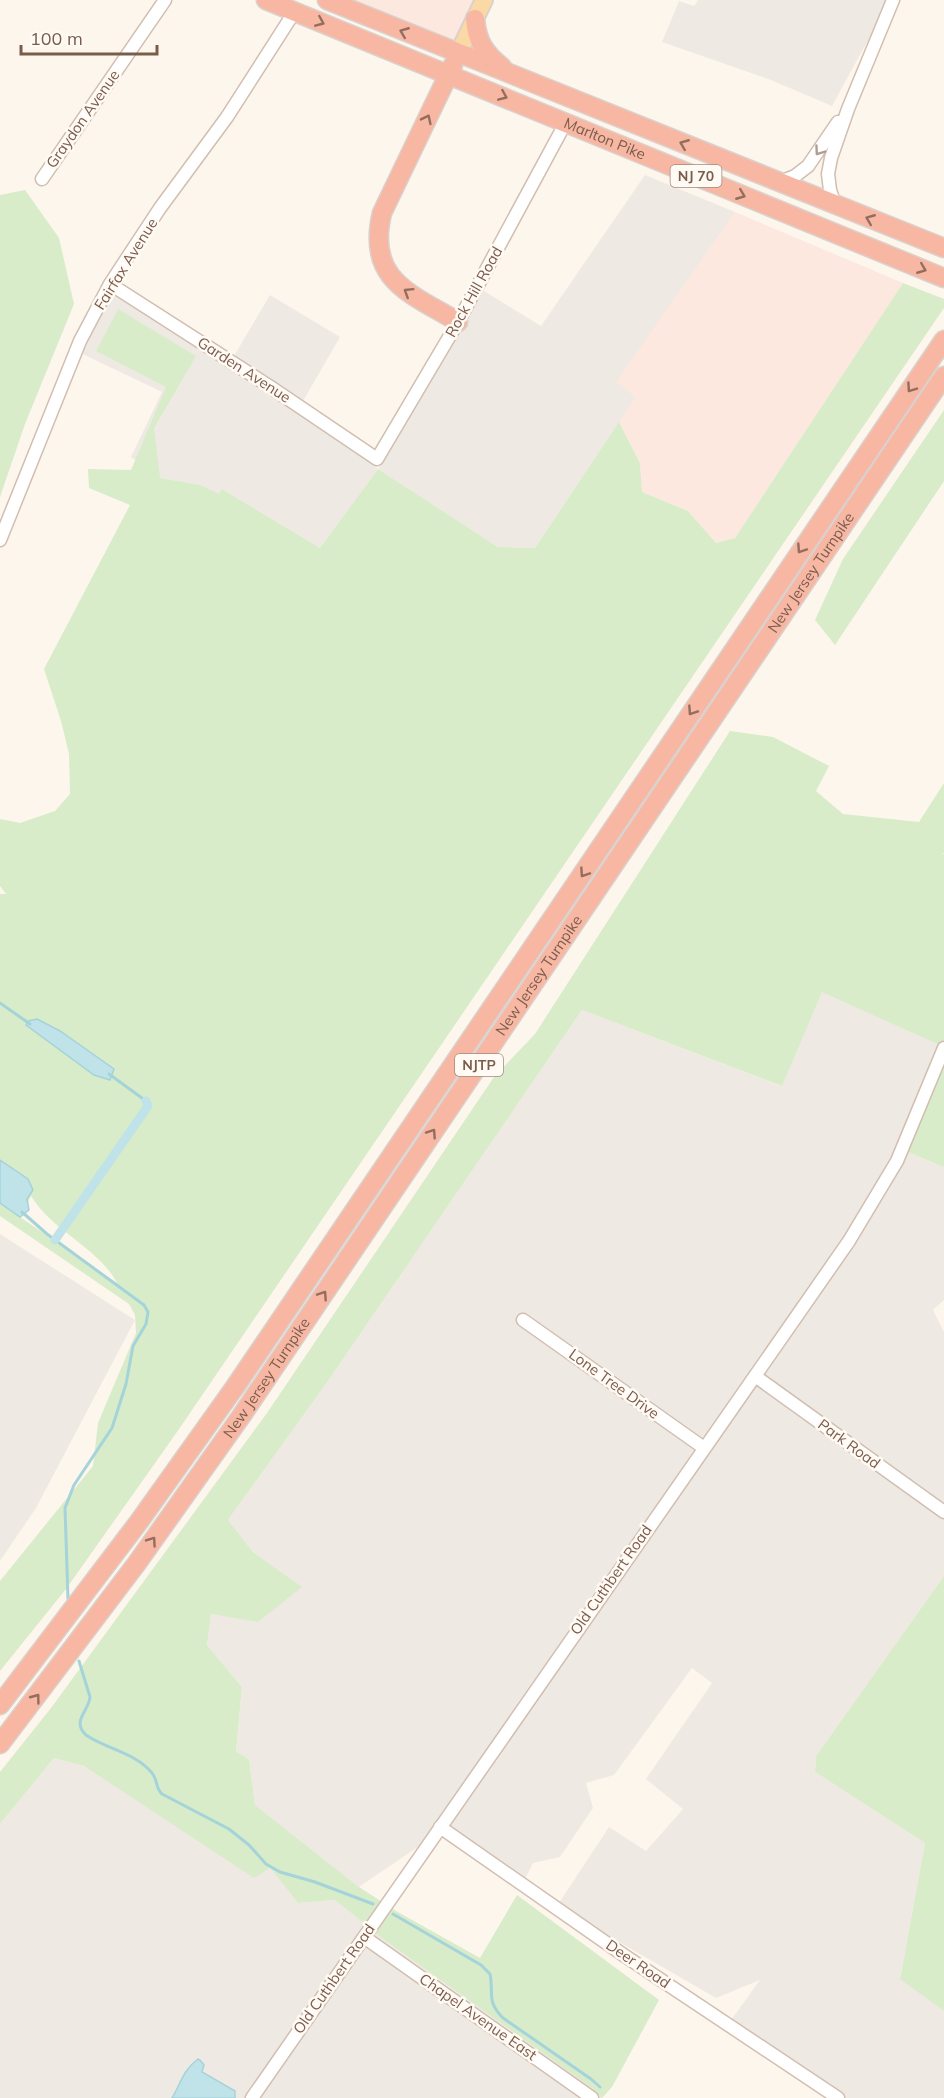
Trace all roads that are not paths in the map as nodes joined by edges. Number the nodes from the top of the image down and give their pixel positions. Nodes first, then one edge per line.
1 (165, 0) edge
2 (266, 0) edge
3 (327, 0) edge
4 (484, 0) edge
5 (893, 0) edge
6 (295, 11) junction
7 (475, 19) junction
8 (458, 54) junction
9 (449, 74) junction
10 (513, 75) junction
11 (848, 109) junction
12 (566, 123) junction
13 (42, 178) dead end
14 (780, 182) junction
15 (835, 205) junction
16 (944, 248) edge
17 (944, 278) edge
18 (110, 285) junction
19 (458, 322) junction
20 (944, 340) edge
21 (944, 376) edge
22 (376, 459) joint
23 (0, 540) edge
24 (944, 1048) edge
25 (523, 1320) dead end
26 (754, 1376) junction
27 (704, 1448) junction
28 (944, 1512) edge
29 (0, 1706) edge
30 (0, 1744) edge
31 (440, 1827) junction
32 (364, 1937) junction
33 (252, 2098) edge
34 (592, 2098) edge
35 (838, 2098) edge

1 - 13 street, Graydon Avenue
2 - 6 highway, Marlton Pike / NJ 70
8 -> 3 highway, Marlton Pike / NJ 70
4 - 7 main road
5 - 11 street
6 -> 9 highway, Marlton Pike / NJ 70
6 - 18 street, Fairfax Avenue
7 - 8 main road
7 - 10 highway
8 - 9 highway
8 - 10 highway, Marlton Pike / NJ 70
9 -> 12 highway, Marlton Pike / NJ 70
19 -> 9 highway
14 -> 10 highway, Marlton Pike / NJ 70
11 -> 14 street
11 - 15 street
12 -> 17 highway, Marlton Pike / NJ 70
12 - 19 street, Rock Hill Road
14 - 15 highway, Marlton Pike / NJ 70
16 -> 15 highway, Marlton Pike / NJ 70
18 - 22 street, Garden Avenue
18 - 23 street, Fairfax Avenue
19 - 22 street, Rock Hill Road
20 -> 29 highway, New Jersey Turnpike / NJTP
30 -> 21 highway, New Jersey Turnpike / NJTP
24 - 26 street, Old Cuthbert Road
25 - 27 street, Lone Tree Drive
26 - 27 street, Old Cuthbert Road
26 - 28 street, Park Road
27 - 31 street, Old Cuthbert Road
31 - 32 street, Old Cuthbert Road
31 - 35 street, Deer Road
32 - 33 street, Old Cuthbert Road
32 - 34 street, Chapel Avenue East

